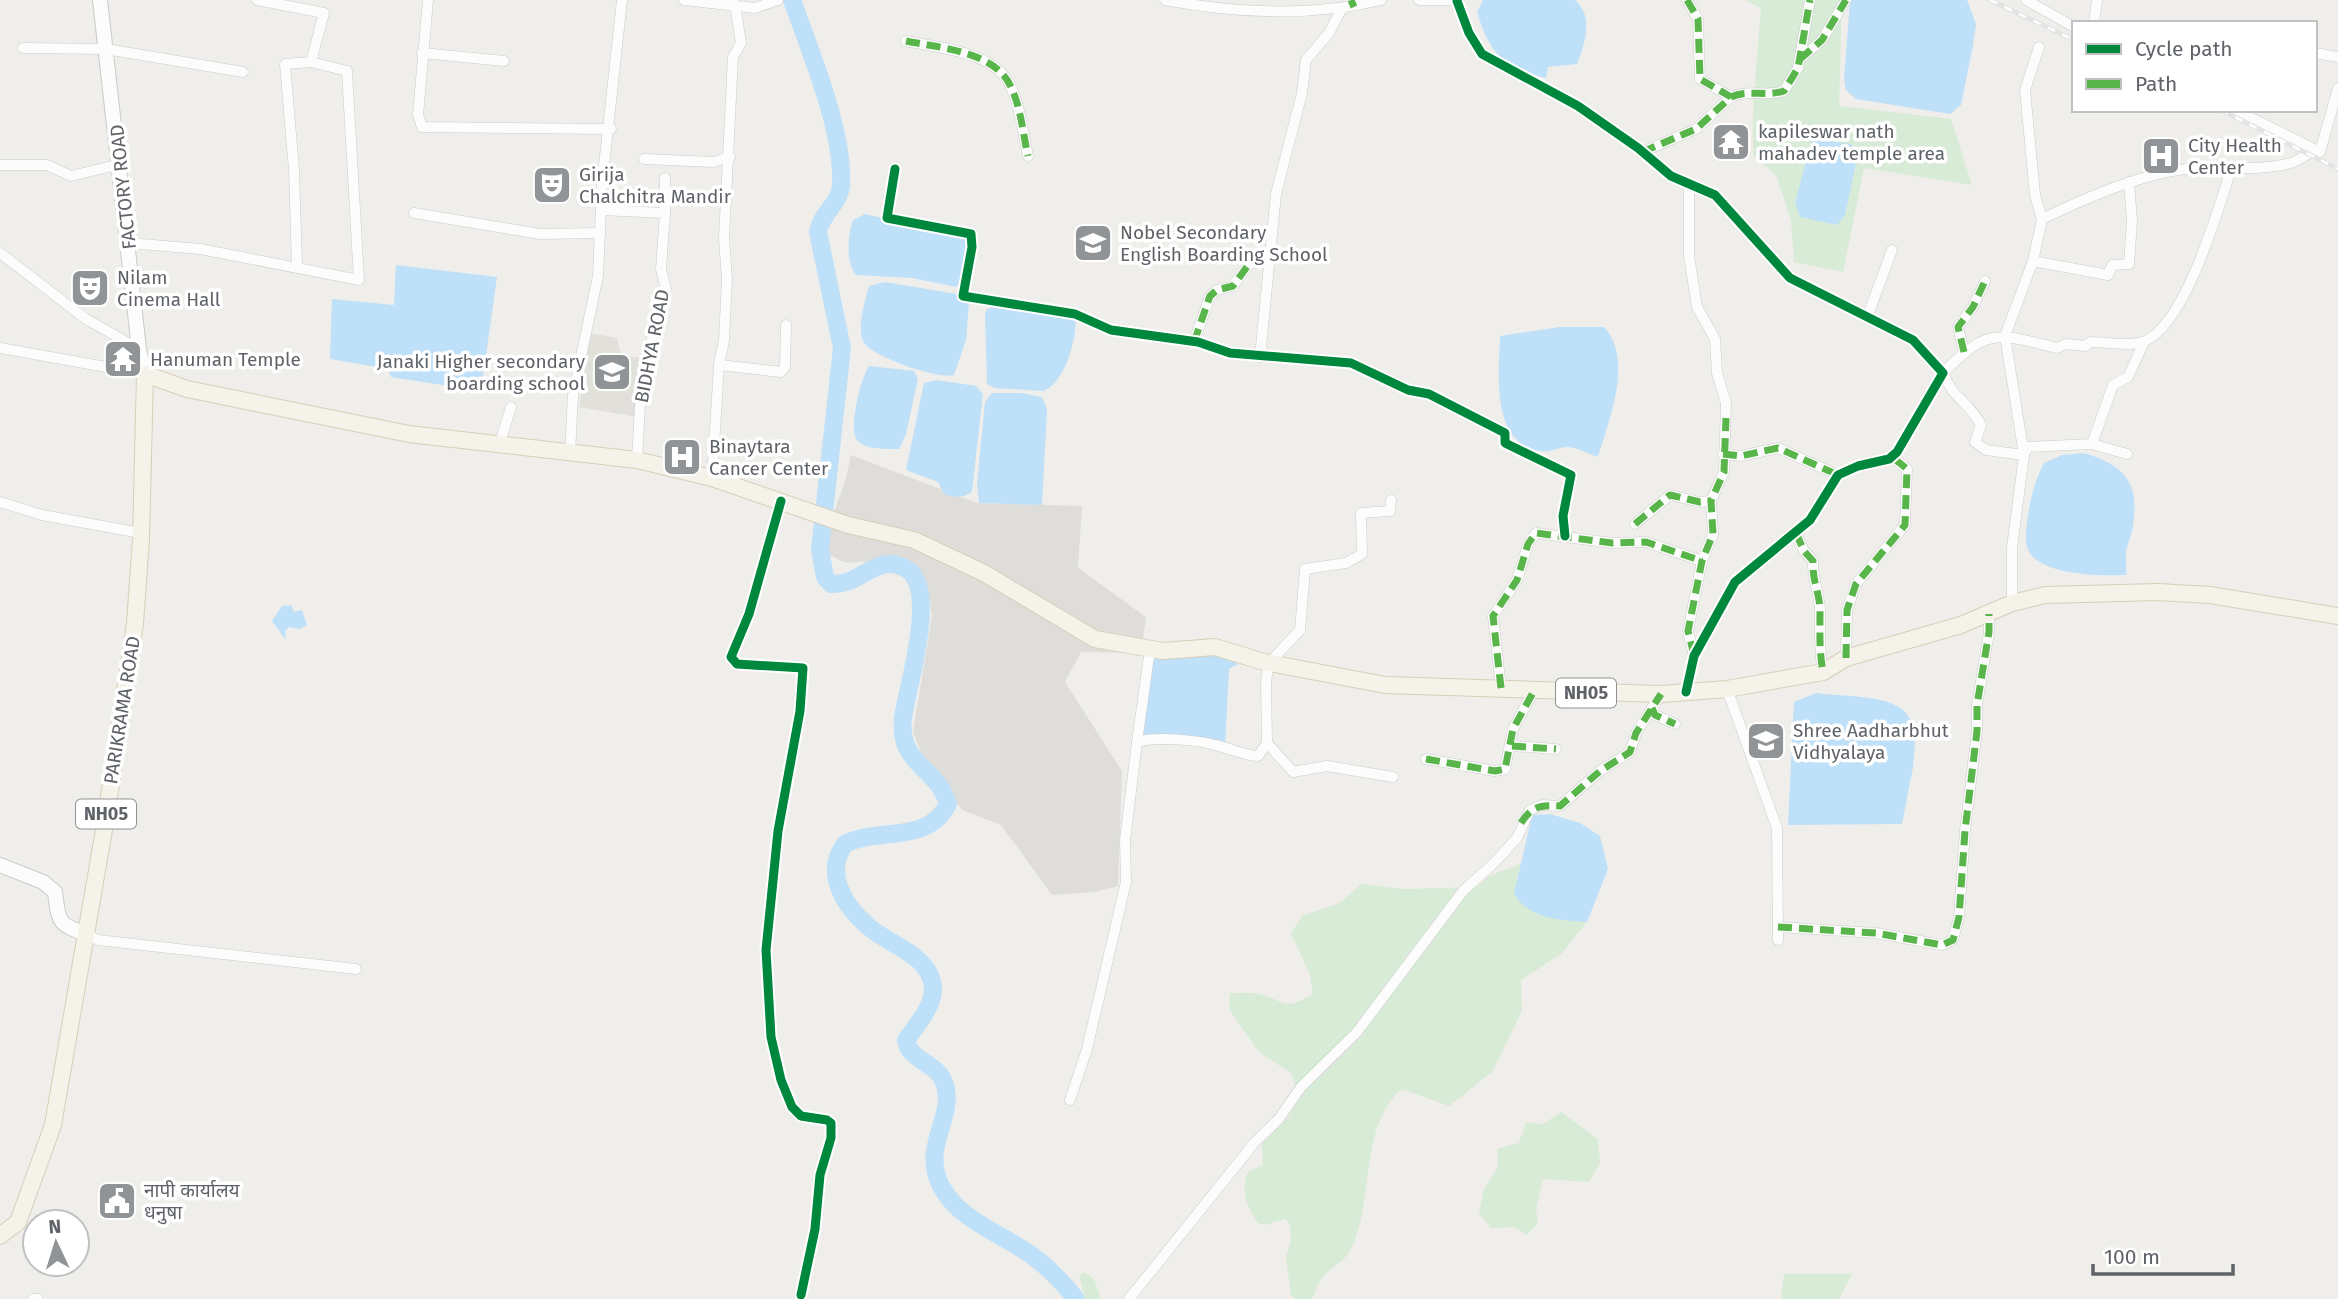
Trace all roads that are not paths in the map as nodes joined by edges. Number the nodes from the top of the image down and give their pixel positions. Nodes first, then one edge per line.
1 (100, 0) edge
2 (257, 0) edge
3 (429, 0) edge
4 (622, 0) edge
5 (684, 0) edge
6 (778, 0) edge
7 (1165, 0) edge
8 (1381, 0) edge
9 (1419, 0) edge
10 (1687, 0) edge
11 (1810, 0) edge
12 (1846, 0) edge
13 (2026, 0) edge
14 (2097, 0) edge
15 (1457, 1) edge
16 (1353, 3) edge
17 (735, 4) junction
18 (1341, 10) junction
19 (2094, 21) edge
20 (2072, 26) edge
21 (906, 41) dead end
22 (2039, 47) dead end
23 (23, 48) dead end
24 (107, 49) junction
25 (422, 53) junction
26 (2317, 53) edge
27 (2338, 57) edge
28 (1800, 59) junction
29 (504, 61) dead end
30 (311, 62) junction
31 (243, 72) dead end
32 (2338, 88) edge
33 (1731, 97) junction
34 (2239, 112) edge
35 (611, 129) junction
36 (2315, 151) junction
37 (1642, 152) junction
38 (1028, 156) dead end
39 (730, 157) junction
40 (644, 159) dead end
41 (120, 164) junction
42 (0, 165) edge
43 (895, 169) dead end
44 (2231, 170) junction
45 (665, 178) dead end
46 (2129, 182) junction
47 (1689, 184) junction
48 (601, 210) junction
49 (414, 213) dead end
50 (665, 213) junction
51 (2042, 219) junction
52 (600, 233) junction
53 (129, 243) junction
54 (1892, 250) dead end
55 (0, 253) edge
56 (1271, 260) junction
57 (2033, 261) junction
58 (297, 266) junction
59 (1985, 281) dead end
60 (1868, 316) junction
61 (786, 326) dead end
62 (2005, 336) junction
63 (1194, 342) junction
64 (2144, 342) junction
65 (0, 348) edge
66 (139, 349) junction
67 (1964, 352) junction
68 (1260, 357) junction
69 (719, 365) junction
70 (1943, 373) junction
71 (145, 374) junction
72 (511, 407) dead end
73 (2092, 443) junction
74 (499, 446) junction
75 (570, 454) junction
76 (1723, 454) junction
77 (2127, 454) dead end
78 (2024, 455) junction
79 (1891, 456) junction
80 (637, 460) junction
81 (1838, 475) junction
82 (712, 478) junction
83 (1391, 500) dead end
84 (780, 501) junction
85 (1711, 501) junction
86 (0, 502) edge
87 (1635, 524) dead end
88 (141, 533) junction
89 (1797, 533) junction
90 (1564, 536) junction
91 (1702, 561) junction
92 (2012, 603) junction
93 (1989, 614) junction
94 (2338, 616) edge
95 (1150, 649) junction
96 (1694, 656) junction
97 (1846, 658) junction
98 (1269, 663) junction
99 (1823, 672) junction
100 (1501, 688) junction
101 (1535, 689) junction
102 (1727, 689) junction
103 (1686, 692) junction
104 (1656, 701) junction
105 (1675, 724) dead end
106 (1137, 742) junction
107 (1267, 743) junction
108 (1512, 746) junction
109 (1556, 749) dead end
110 (1426, 759) dead end
111 (1393, 777) dead end
112 (0, 865) edge
113 (1778, 927) junction
114 (86, 934) junction
115 (1778, 940) dead end
116 (356, 969) dead end
117 (1070, 1100) dead end
118 (0, 1236) edge
119 (801, 1295) dead end
120 (1129, 1299) edge

1 - 24 main road, FACTORY ROAD
2 - 30 street
3 - 25 street
4 - 35 street
5 - 17 street
6 - 17 street
7 - 18 street
8 - 16 street
9 - 15 street
10 - 33 street
11 - 28 street
12 - 28 street
13 - 20 street
14 - 19 street
15 - 37 street
16 - 18 street
17 - 39 street
18 - 56 street
21 - 38 street
22 - 51 street
23 - 24 street
24 - 31 street
24 - 41 main road, FACTORY ROAD
25 - 29 street
25 - 35 street
26 - 27 street
28 - 33 street
30 - 58 street
30 - 58 street
32 - 36 street
33 - 37 street
34 - 36 street
35 - 48 street
36 - 44 street
37 - 47 street
39 - 40 street
39 - 69 street
41 - 42 street
41 - 53 main road, FACTORY ROAD
43 - 63 street
44 - 46 street
44 - 64 street
45 - 50 street, BIDHYA ROAD
46 - 51 street
46 - 57 street
47 - 60 street
47 - 76 street
48 - 50 street
48 - 52 street
49 - 52 street
50 - 80 street, BIDHYA ROAD
51 - 57 street
52 - 75 street
53 - 58 street
53 - 66 main road, FACTORY ROAD
54 - 60 street
55 - 66 street
56 - 63 street
56 - 68 street
57 - 62 street
59 - 67 street
60 - 70 street
61 - 69 street
62 - 64 street
62 - 67 street
62 - 78 street
63 - 68 street
64 - 73 street
65 - 71 street
66 - 71 main road, FACTORY ROAD
67 - 70 street
68 - 90 street
69 - 82 street
70 - 78 street
70 - 79 street
71 - 74 main road, NH05
71 - 88 main road, PARIKRAMA ROAD / NH05
72 - 74 street
73 - 77 street
73 - 78 street
74 - 75 main road, NH05
75 - 80 main road, NH05
76 - 81 street
76 - 85 street
78 - 92 street
79 - 81 street
79 - 97 street
80 - 82 main road, NH05
81 - 89 street
82 - 84 main road, NH05
83 - 98 street
84 - 95 main road, NH05
84 - 119 street
85 - 87 street
85 - 91 street
86 - 88 street
88 - 114 main road, PARIKRAMA ROAD / NH05
89 - 96 street
89 - 99 street
90 - 91 street
90 - 100 street
91 - 96 street
92 - 93 main road, NH05
92 - 94 main road, NH05
93 - 97 main road, NH05
93 - 113 street
95 - 98 main road, NH05
95 - 106 street
96 - 103 street
97 - 99 main road, NH05
98 - 100 main road, NH05
98 - 107 street
99 - 102 main road, NH05
100 - 101 main road, NH05
101 - 104 main road, NH05
101 - 108 street
102 - 103 main road, NH05
102 - 113 street
103 - 104 main road, NH05
104 - 105 street
104 - 120 street
106 - 107 street
106 - 117 street
107 - 111 street
108 - 109 street
108 - 110 street
112 - 114 main road
113 - 115 street
114 - 116 street
114 - 118 main road, PARIKRAMA ROAD / NH05

